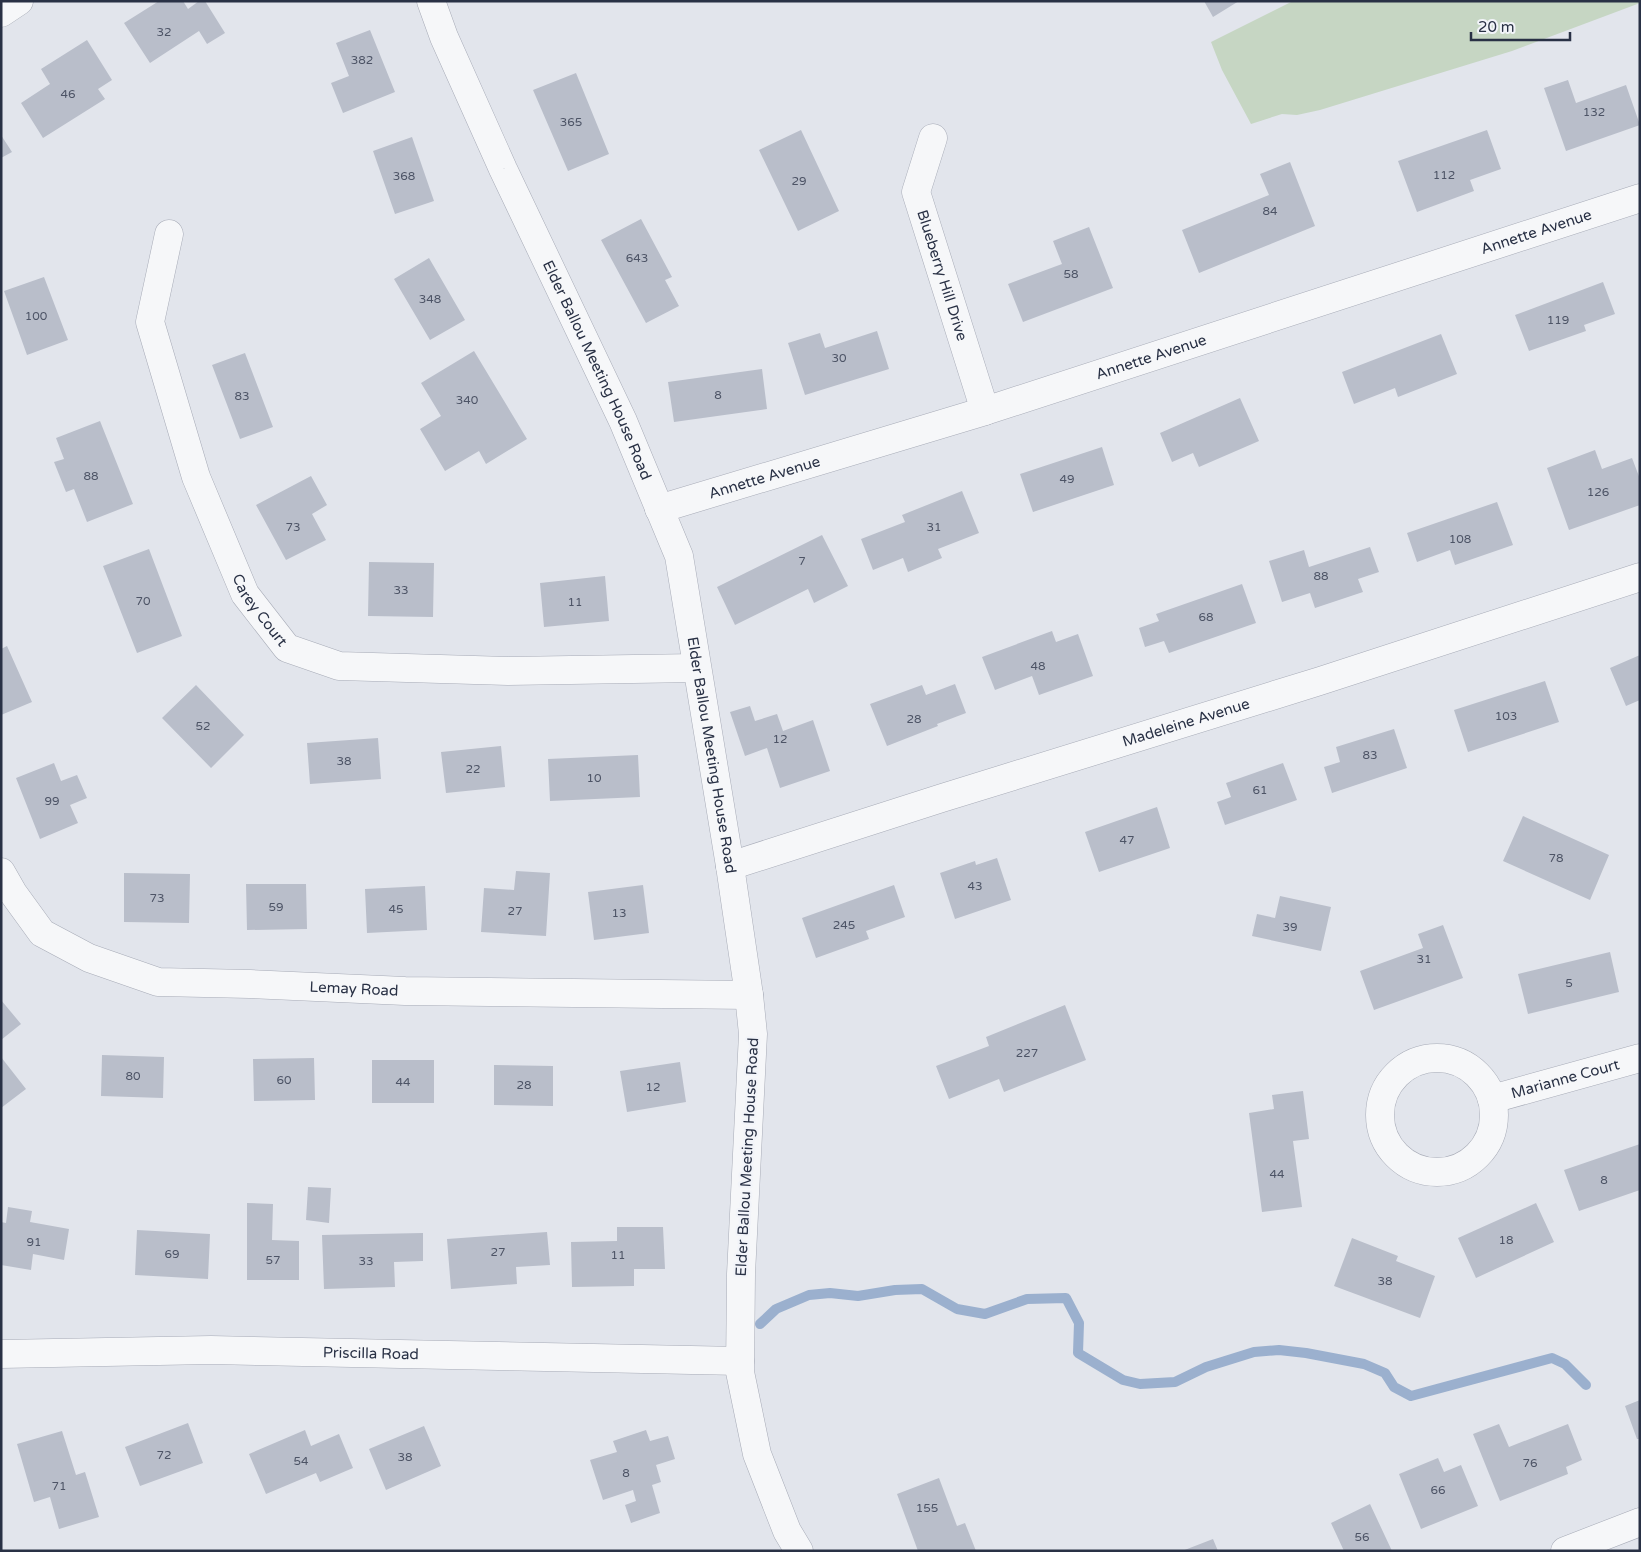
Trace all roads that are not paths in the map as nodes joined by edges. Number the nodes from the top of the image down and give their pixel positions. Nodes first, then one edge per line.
1 (19, 1) edge
2 (432, 1) edge
3 (1, 12) edge
4 (933, 138) dead end
5 (1640, 198) edge
6 (169, 234) dead end
7 (985, 411) junction
8 (660, 509) junction
9 (1640, 577) edge
10 (696, 668) junction
11 (730, 866) junction
12 (1, 872) edge
13 (749, 995) junction
14 (1640, 1058) edge
15 (1492, 1099) junction
16 (1, 1354) edge
17 (740, 1361) junction
18 (1640, 1522) edge
19 (800, 1551) edge
20 (1565, 1551) edge

1 - 3 street
2 - 8 street, Elder Ballou Meeting House Road
4 - 7 street, Blueberry Hill Drive
5 - 7 street, Annette Avenue
6 - 10 street, Carey Court
7 - 8 street, Annette Avenue
8 - 10 street, Elder Ballou Meeting House Road
9 - 11 street, Madeleine Avenue
10 - 11 street, Elder Ballou Meeting House Road
11 - 13 street, Elder Ballou Meeting House Road
12 - 13 street, Lemay Road
13 - 17 street, Elder Ballou Meeting House Road
14 - 15 street, Marianne Court
15 - 15 street
16 - 17 street, Priscilla Road
17 - 19 street, Elder Ballou Meeting House Road
18 - 20 street

